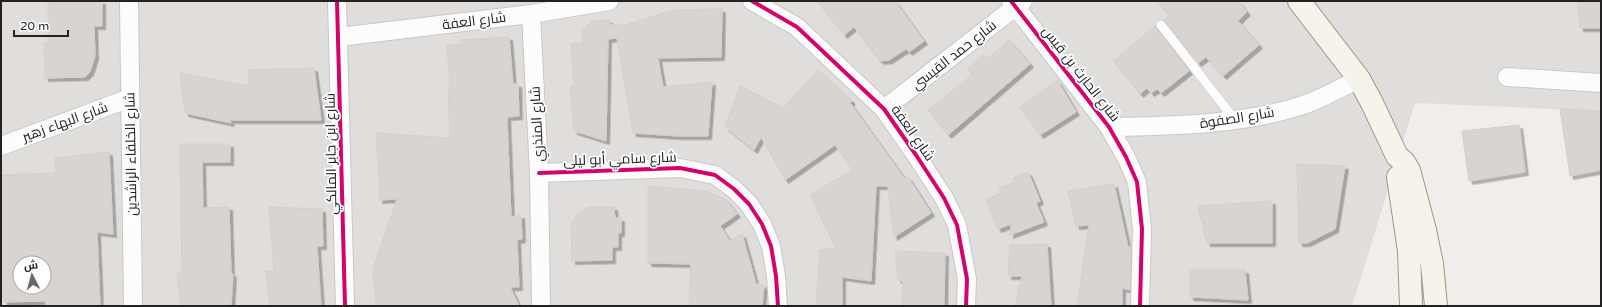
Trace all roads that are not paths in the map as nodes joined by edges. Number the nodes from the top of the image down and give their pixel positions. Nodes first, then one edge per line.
1 (129, 1) edge
2 (337, 1) edge
3 (609, 1) edge
4 (752, 1) edge
5 (1299, 1) edge
6 (1016, 3) edge
7 (531, 14) junction
8 (1161, 25) dead end
9 (339, 37) junction
10 (1507, 77) dead end
11 (1359, 79) junction
12 (1601, 83) edge
13 (130, 98) junction
14 (884, 110) junction
15 (1235, 120) junction
16 (1110, 127) junction
17 (1, 146) edge
18 (1397, 156) junction
19 (539, 173) junction
20 (133, 306) edge
21 (345, 306) edge
22 (541, 306) edge
23 (778, 306) edge
24 (966, 306) edge
25 (1140, 306) edge
26 (1411, 306) edge
27 (1436, 306) edge

1 - 13 street, شارع الخلفاء الراشدين
2 - 9 street, شارع ابن جابر المالكي
3 - 7 street, شارع العفة
4 - 14 street, شارع العفة
5 - 11 main road
6 - 14 street, شارع حمد القيسي
6 - 16 street, شارع الحارث بن قيس
7 - 9 street, شارع العفة
7 - 19 street, شارع المنذري
8 - 15 lane
9 - 21 street, شارع ابن جابر المالكي
10 - 12 street
11 - 15 street, شارع الصفوة
11 - 18 main road
13 - 17 street, شارع البهاء زهير
13 - 20 street, شارع الخلفاء الراشدين
14 - 24 street, شارع العفة
15 - 16 street, شارع الصفوة
16 - 25 street, شارع الحارث بن قيس
18 - 26 main road
18 - 27 main road
19 - 22 street, شارع المنذري
19 - 23 street, شارع سامي أبو ليلى

